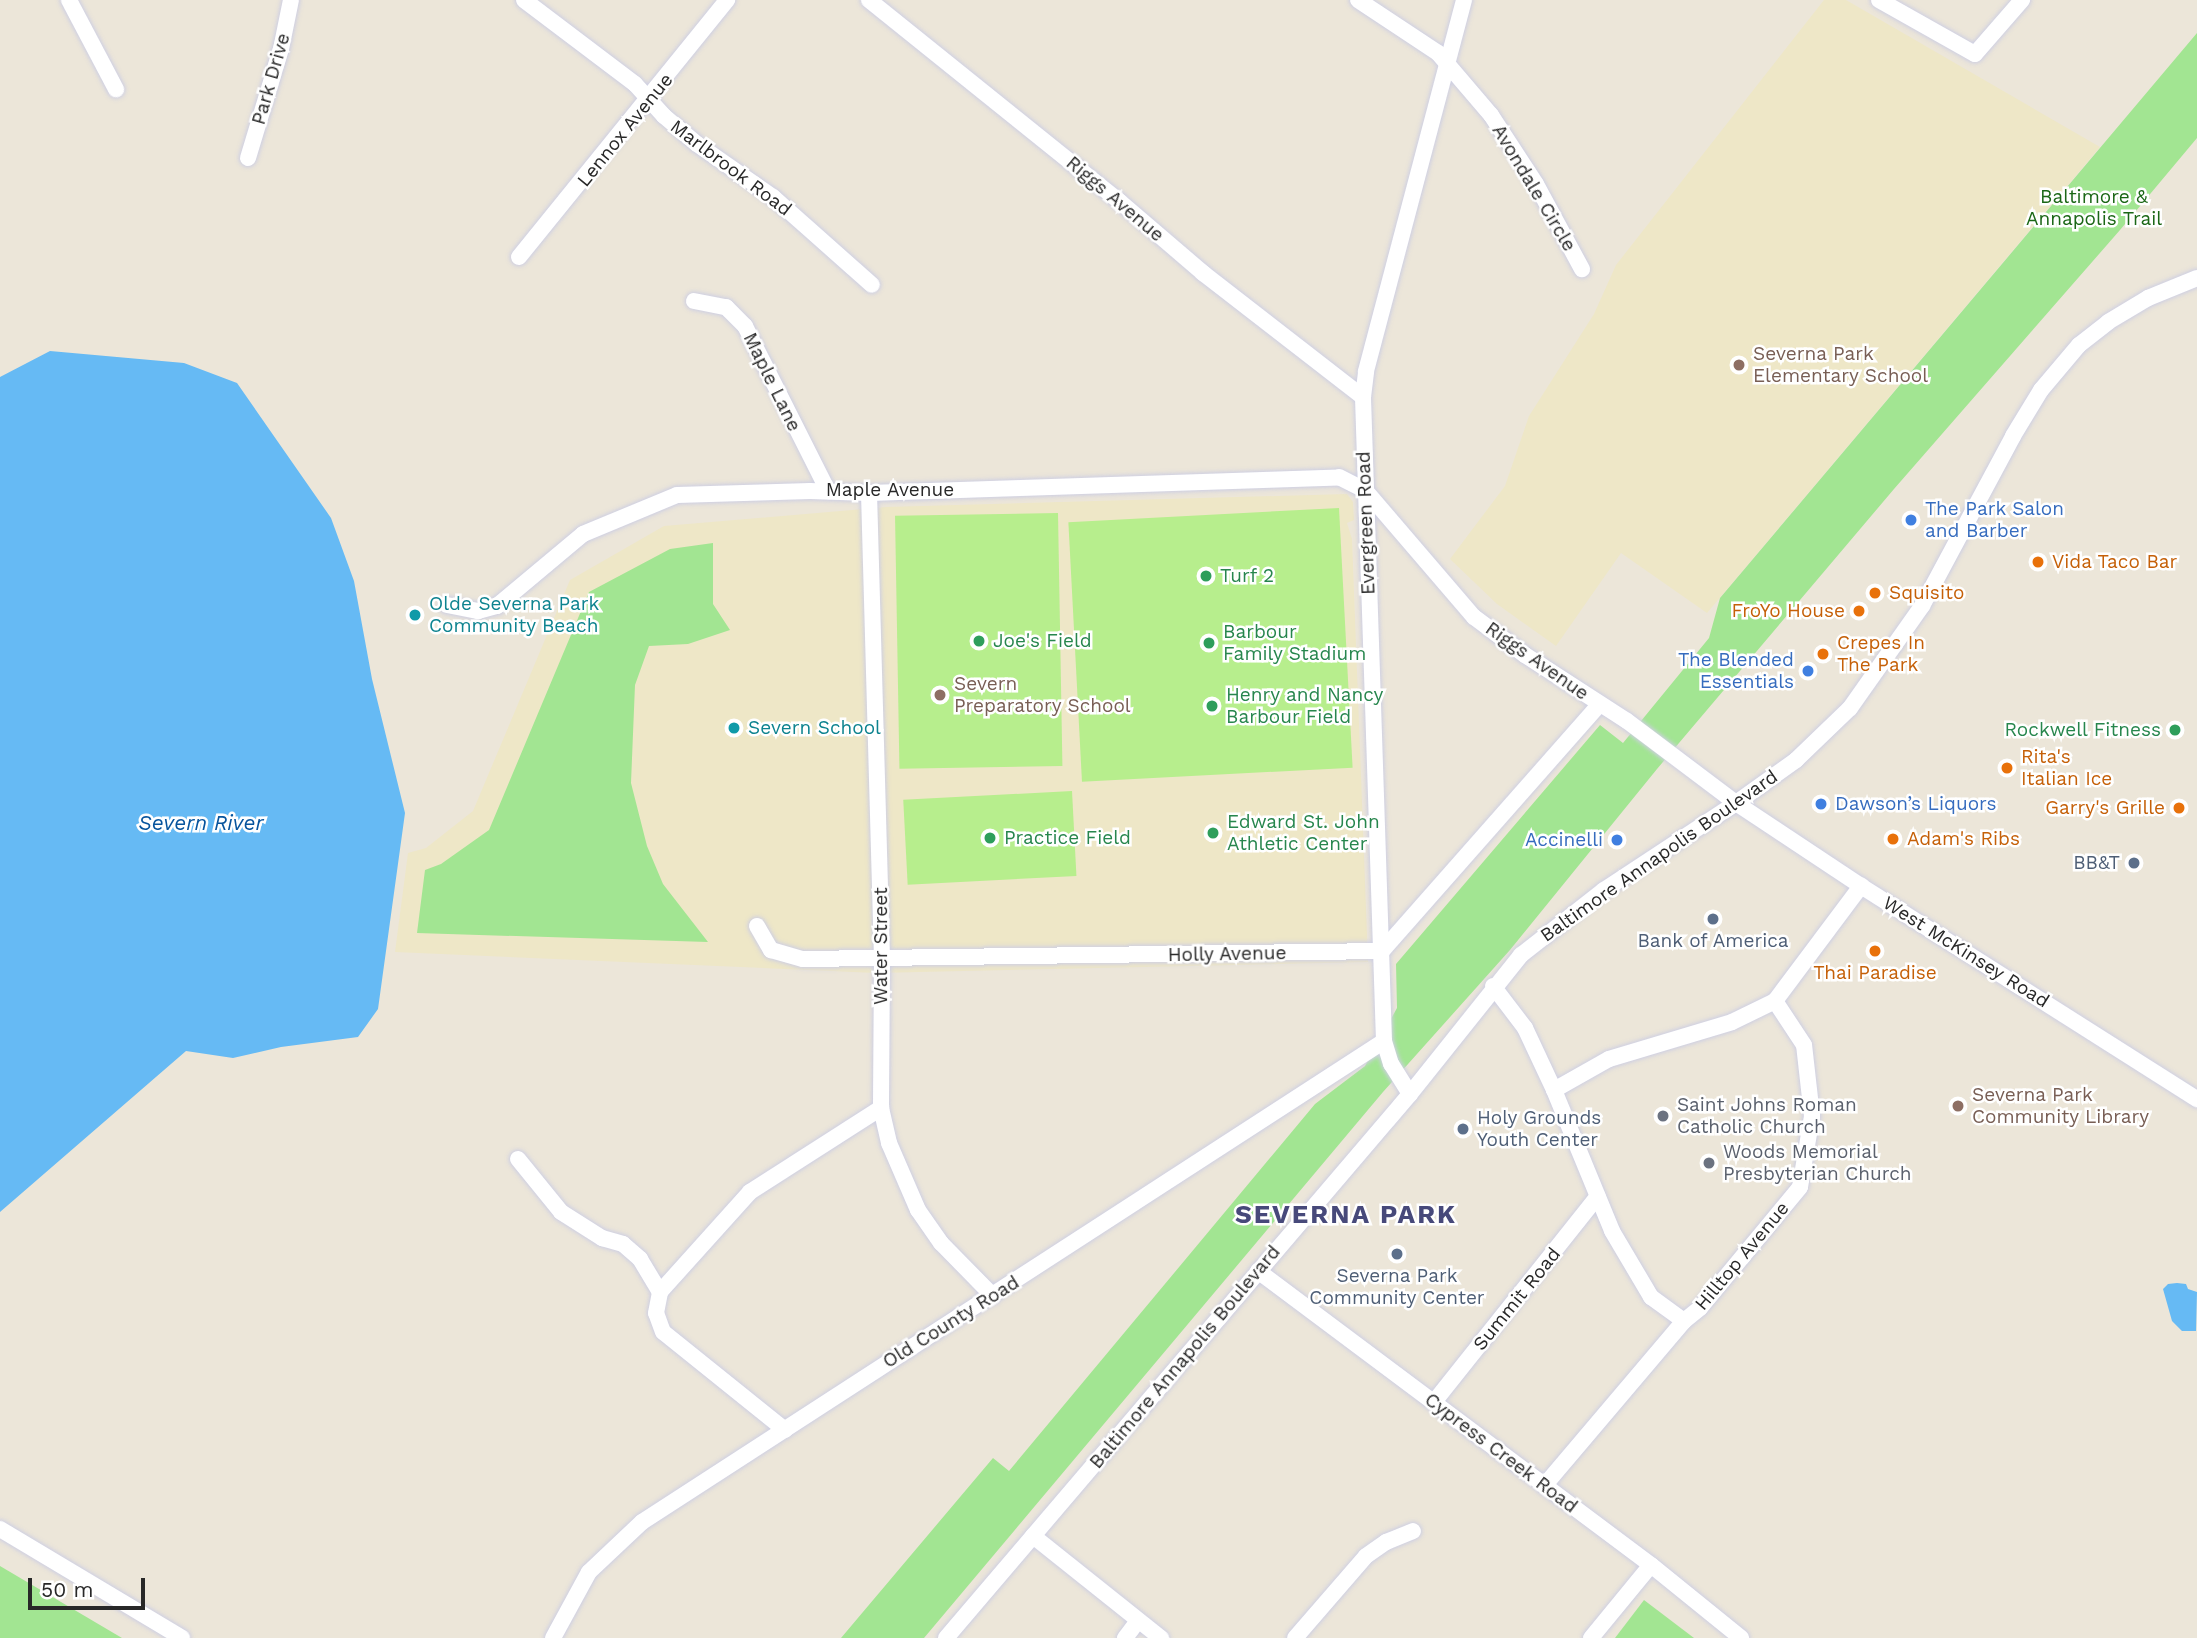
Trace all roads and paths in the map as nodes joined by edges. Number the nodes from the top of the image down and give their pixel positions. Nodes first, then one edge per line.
1 (69, 0) edge
2 (291, 0) edge
3 (524, 0) edge
4 (727, 0) edge
5 (869, 0) edge
6 (1358, 0) edge
7 (1464, 0) edge
8 (1880, 0) edge
9 (2022, 0) edge
10 (1447, 64) junction
11 (116, 89) dead end
12 (650, 100) junction
13 (248, 158) dead end
14 (519, 257) dead end
15 (1582, 269) dead end
16 (2197, 278) edge
17 (872, 285) dead end
18 (694, 301) dead end
19 (1363, 397) junction
20 (1365, 490) junction
21 (828, 491) junction
22 (869, 493) junction
23 (447, 605) dead end
24 (1600, 704) junction
25 (1736, 803) junction
26 (1861, 886) junction
27 (757, 926) dead end
28 (1382, 951) junction
29 (883, 959) junction
30 (1493, 986) junction
31 (1775, 1001) junction
32 (1384, 1041) junction
33 (1554, 1090) junction
34 (1409, 1094) junction
35 (2197, 1098) edge
36 (881, 1108) junction
37 (518, 1159) dead end
38 (1598, 1196) junction
39 (1258, 1271) junction
40 (660, 1292) junction
41 (993, 1296) junction
42 (1684, 1321) junction
43 (1434, 1402) junction
44 (785, 1430) junction
45 (1544, 1486) junction
46 (0, 1529) edge
47 (1413, 1531) dead end
48 (1032, 1536) junction
49 (1651, 1565) junction
50 (1138, 1621) junction
51 (182, 1638) edge
52 (553, 1638) edge
53 (946, 1638) edge
54 (1125, 1638) edge
55 (1161, 1638) edge
56 (1295, 1638) edge
57 (1591, 1638) edge
58 (1741, 1638) edge

1 - 11 street
2 - 13 street, Park Drive
3 - 12 street, Marlbrook Road
4 - 12 street, Lennox Avenue
5 - 19 street, Riggs Avenue
6 - 10 street, Avondale Circle
7 - 10 street, Evergreen Road
8 - 9 street
10 - 15 street, Avondale Circle
10 - 19 street, Evergreen Road
12 - 14 street, Lennox Avenue
12 - 17 street, Marlbrook Road
16 - 25 street, Baltimore Annapolis Boulevard
18 - 21 street, Maple Lane
19 - 20 street, Evergreen Road
20 - 22 street, Maple Avenue
20 - 24 street, Riggs Avenue
20 - 28 street, Evergreen Road
21 - 22 street, Maple Avenue
21 - 23 street, Maple Avenue
22 - 29 street, Water Street
24 - 25 street, Riggs Avenue
24 - 28 street
25 - 26 street, West McKinsey Road
25 - 30 street, Baltimore Annapolis Boulevard
26 - 31 street
26 - 35 street, West McKinsey Road
27 - 29 street, Holly Avenue
28 - 29 street, Holly Avenue
28 - 32 street, Evergreen Road
29 - 36 street, Water Street
30 - 33 street, Hilltop Avenue
30 - 34 street, Baltimore Annapolis Boulevard
31 - 33 street
31 - 42 street, Hilltop Avenue
32 - 34 street, Evergreen Road
32 - 41 street, Old County Road
33 - 38 street, Hilltop Avenue
34 - 39 street, Baltimore Annapolis Boulevard
36 - 40 street
36 - 41 street, Water Street
37 - 40 street
38 - 42 street, Hilltop Avenue
38 - 43 street, Summit Road
39 - 43 street, Cypress Creek Road
39 - 48 street, Baltimore Annapolis Boulevard
40 - 44 street
41 - 44 street, Old County Road
42 - 45 street
43 - 45 street, Cypress Creek Road
44 - 52 street, Old County Road
45 - 49 street, Cypress Creek Road
46 - 51 street
47 - 56 street
48 - 50 street
48 - 53 street, Baltimore Annapolis Boulevard
49 - 57 street
49 - 58 street, Cypress Creek Road
50 - 54 street
50 - 55 street

